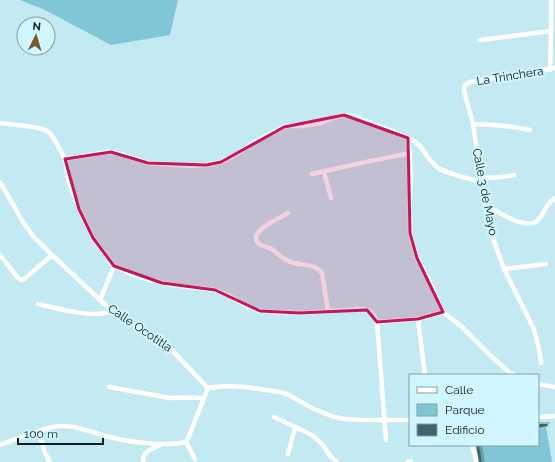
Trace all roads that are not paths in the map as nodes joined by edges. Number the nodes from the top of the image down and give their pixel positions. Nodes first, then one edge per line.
1 (551, 0) edge
2 (551, 31) junction
3 (480, 40) dead end
4 (555, 68) edge
5 (550, 70) junction
6 (465, 85) joint
7 (0, 123) edge
8 (473, 124) junction
9 (530, 130) dead end
10 (408, 138) junction
11 (410, 153) junction
12 (65, 159) junction
13 (324, 172) junction
14 (312, 174) dead end
15 (514, 175) dead end
16 (482, 180) junction
17 (0, 182) edge
18 (331, 198) dead end
19 (555, 198) edge
20 (484, 203) junction
21 (497, 212) junction
22 (288, 213) dead end
23 (487, 216) junction
24 (0, 255) edge
25 (52, 255) junction
26 (546, 264) dead end
27 (114, 266) junction
28 (504, 269) junction
29 (100, 300) junction
30 (38, 304) dead end
31 (111, 310) junction
32 (328, 311) junction
33 (444, 312) junction
34 (418, 319) junction
35 (377, 322) junction
36 (541, 363) dead end
37 (425, 374) edge
38 (512, 374) edge
39 (539, 384) edge
40 (109, 387) dead end
41 (555, 387) edge
42 (208, 388) junction
43 (204, 398) junction
44 (555, 416) edge
45 (274, 417) dead end
46 (539, 417) edge
47 (385, 419) junction
48 (409, 420) edge
49 (295, 427) junction
50 (39, 432) junction
51 (386, 440) dead end
52 (186, 442) junction
53 (162, 444) junction
54 (0, 445) edge
55 (472, 446) edge
56 (288, 454) dead end
57 (195, 459) dead end
58 (50, 462) edge
59 (142, 462) edge
60 (337, 462) edge
61 (476, 462) edge

1 - 2 street
2 - 3 street
2 - 5 street
4 - 5 street, La Trinchera
5 - 6 street, La Trinchera
6 - 8 street, Calle 3 de Mayo
7 - 12 street
8 - 9 street
8 - 16 street, Calle 3 de Mayo
10 - 11 street
10 - 12 street
10 - 16 street
11 - 13 street
11 - 33 street
12 - 27 street
13 - 14 street
13 - 18 street
15 - 16 street
16 - 20 street, Calle 3 de Mayo
17 - 25 street, Calle Ocotitla
19 - 21 street
20 - 21 street
20 - 23 street, Calle 3 de Mayo
21 - 23 street
22 - 32 street
23 - 28 street, Calle 3 de Mayo
24 - 25 street
25 - 29 street, Calle Ocotitla
26 - 28 street
27 - 29 street
27 - 32 street
28 - 36 street, Calle 3 de Mayo
29 - 31 street, Calle Ocotitla
30 - 31 street
31 - 42 street, Calle Ocotitla
32 - 35 street
33 - 34 street
33 - 38 street
34 - 35 street
34 - 37 street
35 - 47 street
39 - 41 street
40 - 43 street
42 - 43 street
42 - 47 street
43 - 52 street
44 - 46 street
45 - 49 street
47 - 48 street
47 - 51 street
49 - 56 street
49 - 60 street
50 - 53 street
50 - 54 street
50 - 58 street
52 - 53 street
52 - 57 street
53 - 59 street
55 - 61 street

